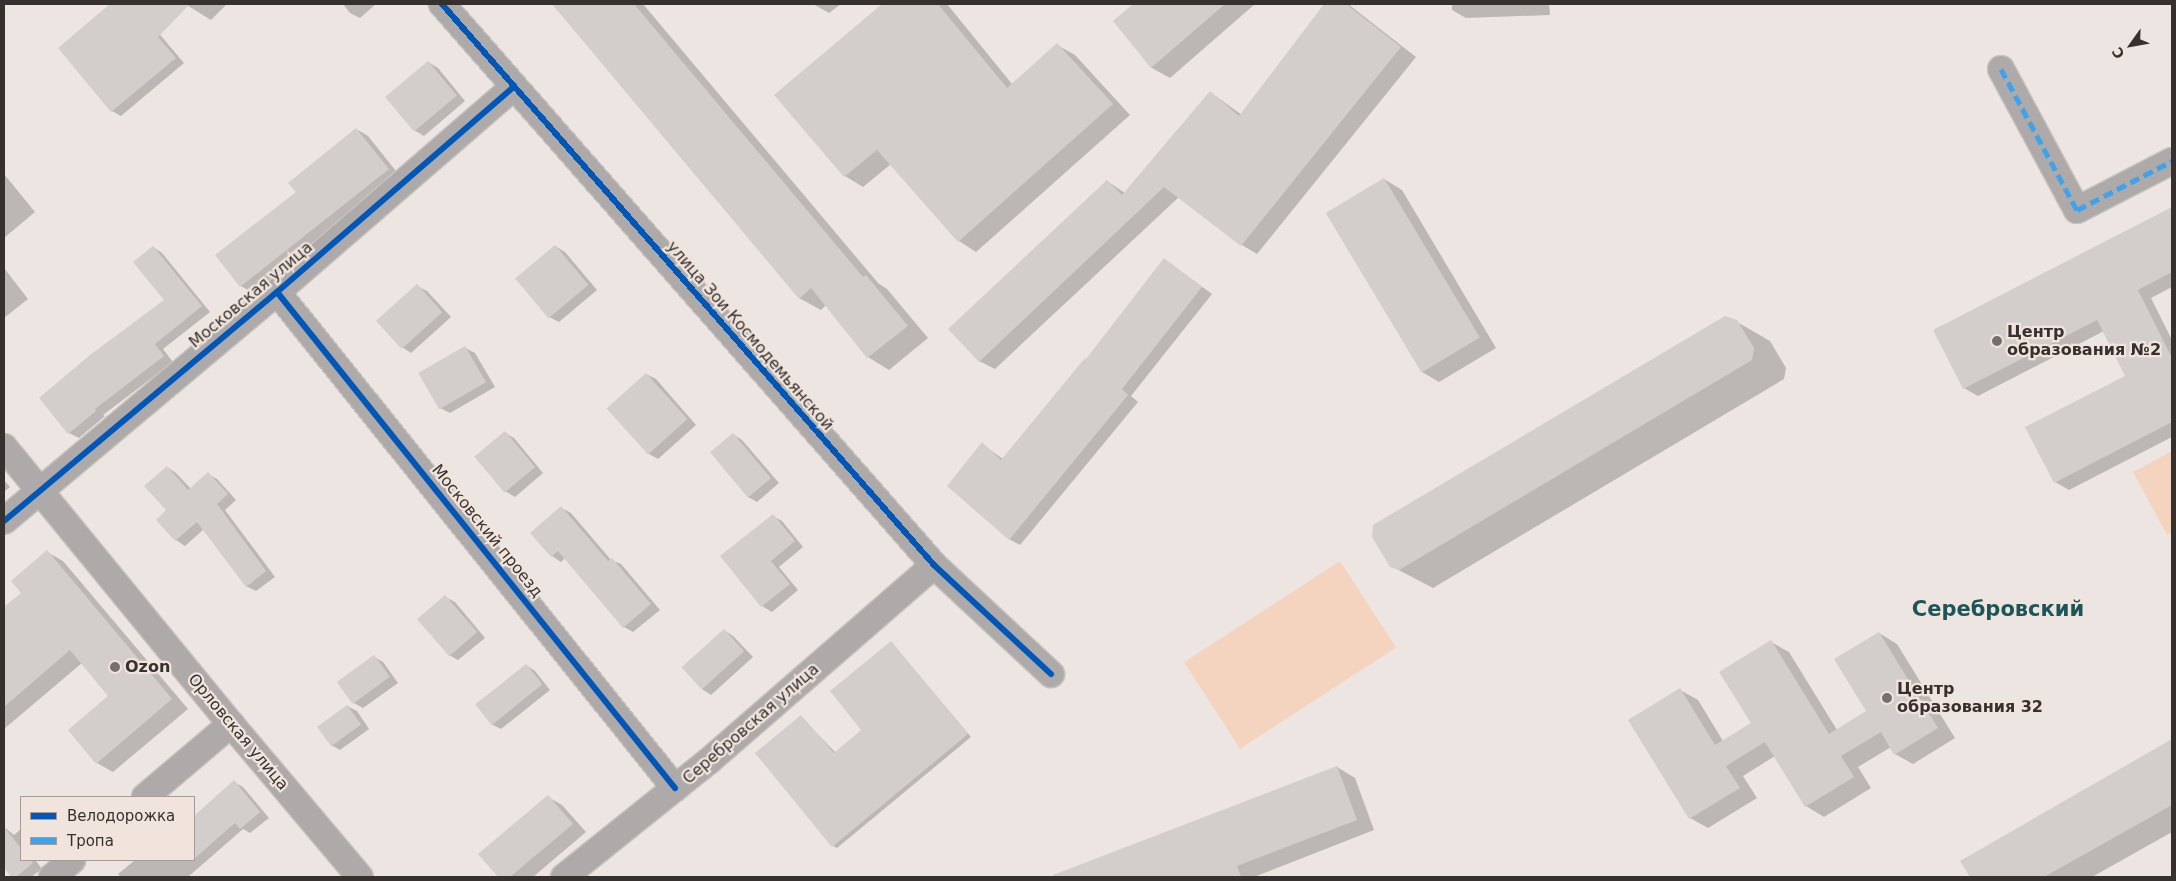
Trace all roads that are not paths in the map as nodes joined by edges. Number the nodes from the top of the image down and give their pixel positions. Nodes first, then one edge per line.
1 (442, 4) edge
2 (2001, 69) dead end
3 (514, 87) junction
4 (2172, 161) edge
5 (277, 292) junction
6 (4, 447) edge
7 (39, 491) junction
8 (4, 520) edge
9 (934, 566) junction
10 (1051, 674) dead end
11 (231, 724) junction
12 (675, 788) junction
13 (146, 796) edge
14 (71, 861) edge
15 (52, 877) edge
16 (360, 877) edge
17 (564, 877) edge

1 - 3 street, улица Зои Космодемьянской
2 - 4 street
3 - 5 street, Московская улица
3 - 9 street, улица Зои Космодемьянской
5 - 7 street, Московская улица
5 - 12 street, Московский проезд
6 - 7 street, Орловская улица
7 - 8 street, Московская улица
7 - 11 street, Орловская улица
9 - 10 street, улица Зои Космодемьянской
9 - 12 street, Серебровская улица
11 - 13 street
11 - 16 street, Орловская улица
12 - 17 street, Серебровская улица
14 - 15 street

